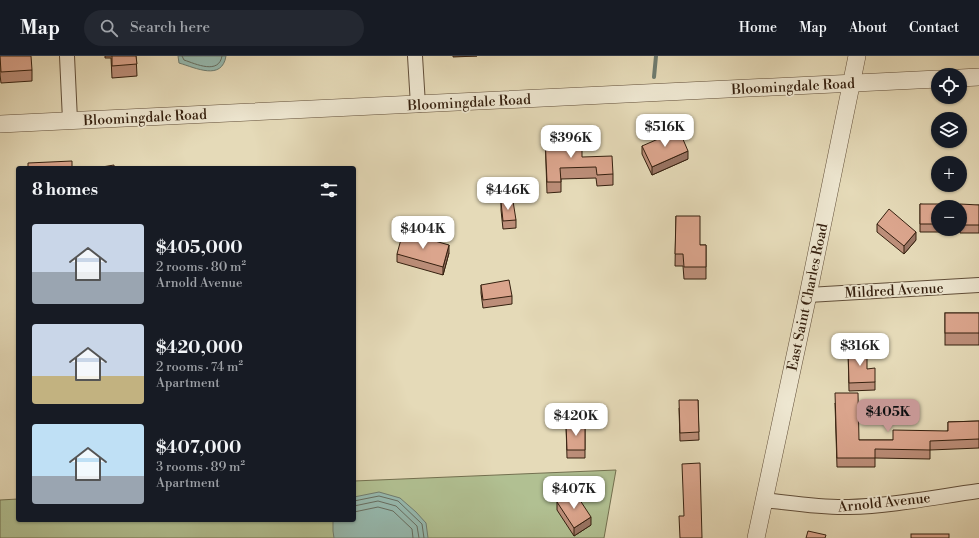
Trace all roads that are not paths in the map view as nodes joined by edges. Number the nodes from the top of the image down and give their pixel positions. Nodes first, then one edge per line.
1 (68, 56) edge
2 (415, 56) edge
3 (857, 56) edge
4 (979, 77) edge
5 (967, 78) edge
6 (931, 79) edge
7 (852, 83) junction
8 (418, 105) junction
9 (70, 120) junction
10 (0, 124) edge
11 (979, 285) edge
12 (808, 295) junction
13 (979, 491) edge
14 (764, 500) junction
15 (756, 538) edge

1 - 9 street
2 - 8 street
3 - 7 street, East Saint Charles Road
4 - 5 street
6 - 7 street, Bloomingdale Road
7 - 8 street, Bloomingdale Road
7 - 12 street, East Saint Charles Road
8 - 9 street, Bloomingdale Road
9 - 10 street, Bloomingdale Road
11 - 12 street, Mildred Avenue
12 - 14 street, East Saint Charles Road
13 - 14 street, Arnold Avenue
14 - 15 street, East Saint Charles Road

